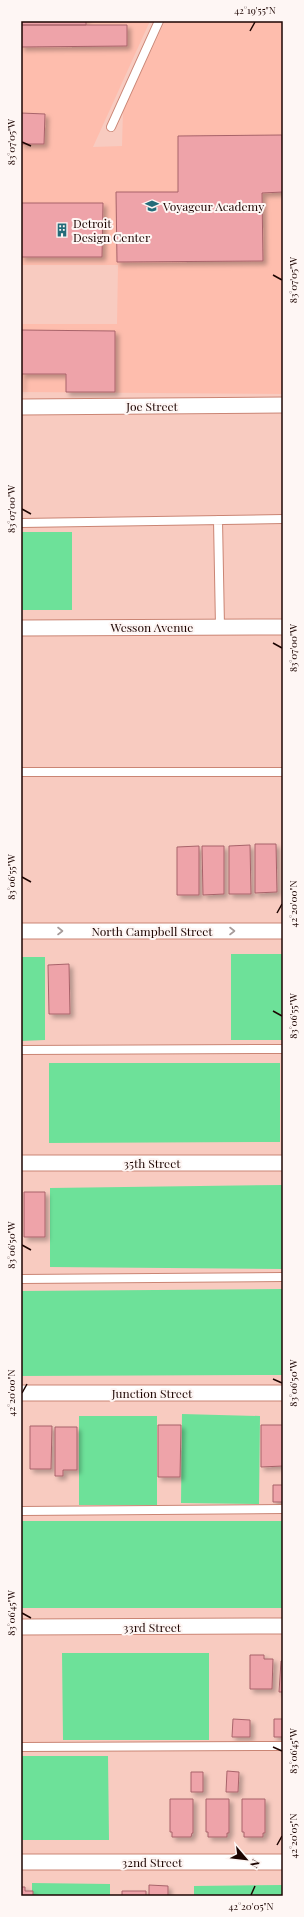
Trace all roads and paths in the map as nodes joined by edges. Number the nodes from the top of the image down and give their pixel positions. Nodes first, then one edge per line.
1 (159, 21) edge
2 (111, 127) dead end
3 (283, 405) edge
4 (21, 407) edge
5 (283, 519) edge
6 (218, 520) junction
7 (21, 523) edge
8 (220, 627) junction
9 (283, 627) edge
10 (21, 628) edge
11 (21, 772) edge
12 (283, 772) edge
13 (21, 931) edge
14 (283, 931) edge
15 (283, 1049) edge
16 (21, 1050) edge
17 (21, 1163) edge
18 (283, 1163) edge
19 (283, 1277) edge
20 (21, 1279) edge
21 (21, 1393) edge
22 (283, 1393) edge
23 (283, 1509) edge
24 (21, 1511) edge
25 (283, 1626) edge
26 (21, 1627) edge
27 (283, 1746) edge
28 (21, 1747) edge
29 (21, 1862) edge
30 (283, 1862) edge

1 - 2 lane
3 - 4 street, Joe Street
5 - 6 lane
6 - 7 lane
6 - 8 lane
8 - 9 street, Wesson Avenue
8 - 10 street, Wesson Avenue
11 - 12 lane
13 -> 14 street, North Campbell Street
15 - 16 lane
17 - 18 street, 35th Street
19 - 20 lane
21 - 22 street, Junction Street
23 - 24 lane
25 - 26 street, 33rd Street
27 - 28 lane
29 - 30 street, 32nd Street

